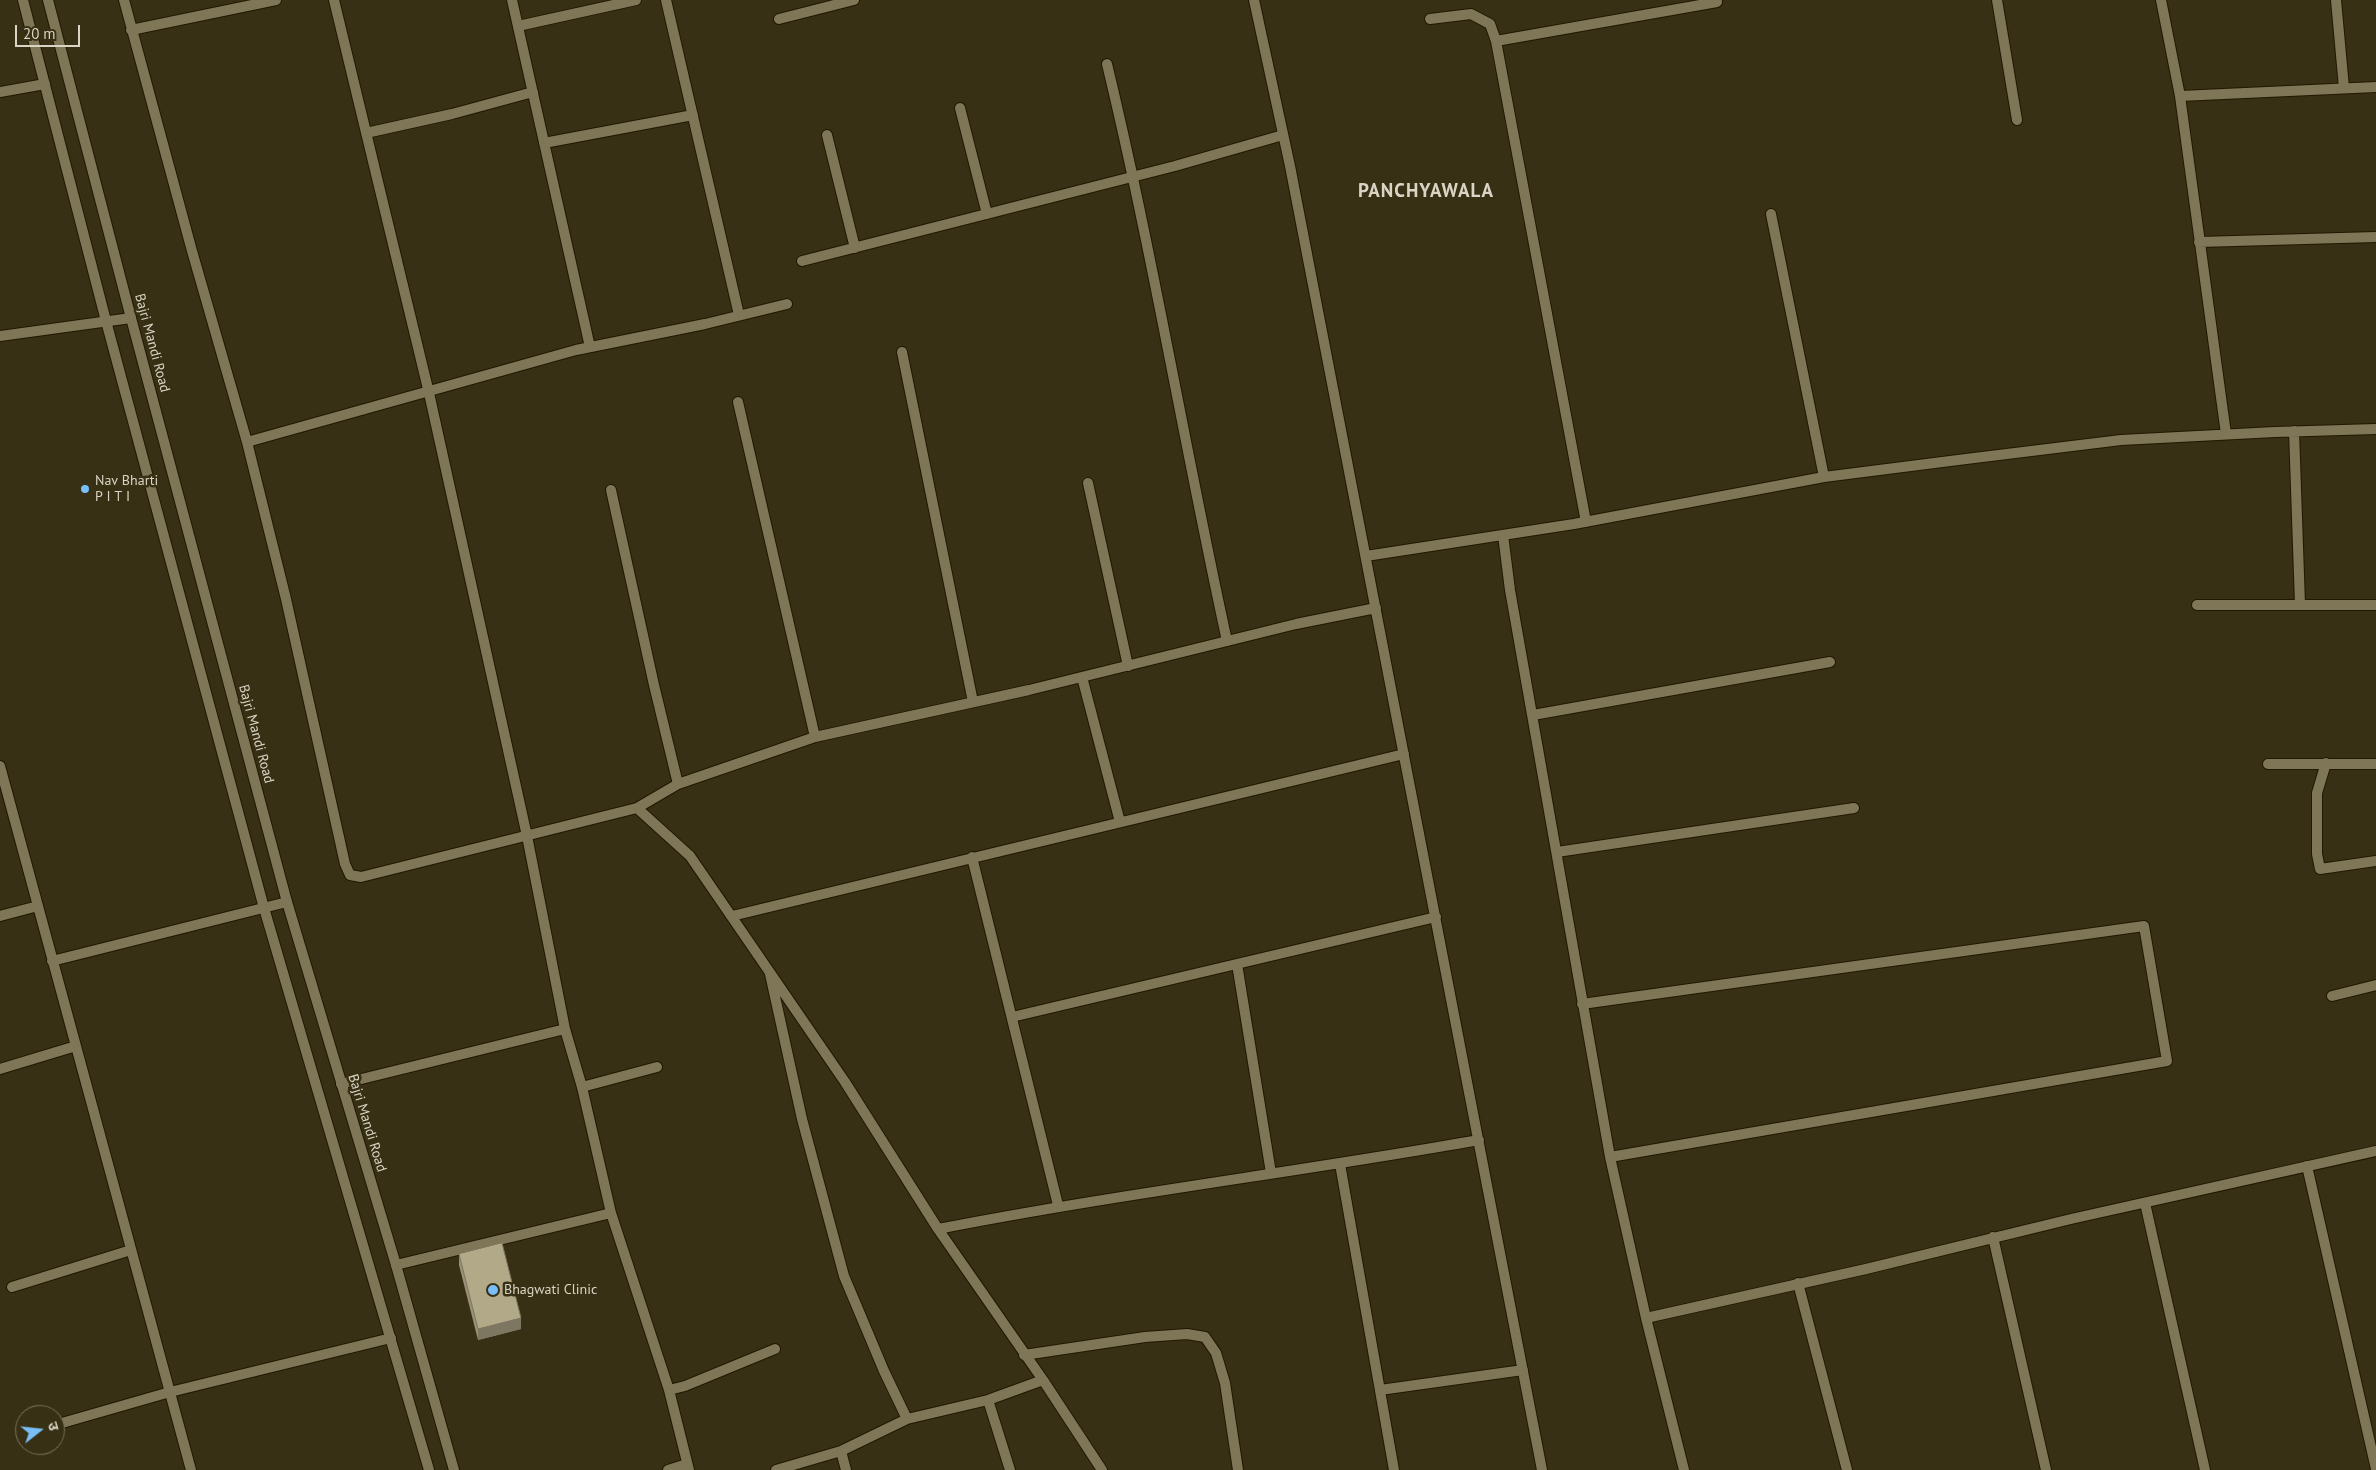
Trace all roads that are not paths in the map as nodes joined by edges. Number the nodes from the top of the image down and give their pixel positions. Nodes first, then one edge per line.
1 (23, 0) edge
2 (48, 0) edge
3 (124, 0) edge
4 (276, 0) edge
5 (334, 0) edge
6 (512, 0) edge
7 (636, 0) edge
8 (666, 0) edge
9 (854, 0) edge
10 (1254, 0) edge
11 (1996, 0) edge
12 (2161, 0) edge
13 (2336, 0) edge
14 (1717, 2) dead end
15 (779, 19) dead end
16 (1430, 19) dead end
17 (518, 26) junction
18 (131, 30) junction
19 (1496, 41) junction
20 (1107, 64) dead end
21 (45, 84) junction
22 (2376, 86) edge
23 (2344, 88) junction
24 (0, 92) edge
25 (532, 92) junction
26 (2180, 96) junction
27 (960, 108) dead end
28 (692, 114) junction
29 (2017, 120) dead end
30 (366, 133) junction
31 (827, 135) dead end
32 (1283, 135) junction
33 (544, 143) junction
34 (1134, 176) junction
35 (986, 214) junction
36 (1771, 214) dead end
37 (2376, 237) edge
38 (2199, 242) junction
39 (854, 248) junction
40 (802, 261) dead end
41 (787, 304) dead end
42 (739, 315) junction
43 (131, 318) junction
44 (106, 321) junction
45 (0, 336) edge
46 (590, 347) junction
47 (902, 352) dead end
48 (429, 392) junction
49 (738, 402) dead end
50 (2376, 429) edge
51 (2294, 431) junction
52 (2226, 434) junction
53 (247, 442) junction
54 (1824, 477) junction
55 (1088, 484) dead end
56 (611, 490) dead end
57 (1586, 522) junction
58 (1503, 535) junction
59 (1366, 556) junction
60 (2300, 604) junction
61 (2197, 605) dead end
62 (2376, 605) edge
63 (1376, 608) junction
64 (1227, 641) junction
65 (1830, 662) dead end
66 (1128, 666) junction
67 (1082, 677) junction
68 (973, 702) junction
69 (1533, 715) junction
70 (814, 737) junction
71 (1404, 754) junction
72 (2326, 763) junction
73 (2268, 764) dead end
74 (2376, 764) edge
75 (0, 768) edge
76 (678, 784) junction
77 (637, 808) junction
78 (1854, 808) dead end
79 (1120, 822) junction
80 (527, 836) junction
81 (1557, 852) junction
82 (972, 857) junction
83 (2376, 861) edge
84 (287, 902) junction
85 (38, 906) junction
86 (264, 908) junction
87 (0, 916) edge
88 (732, 916) junction
89 (1436, 917) junction
90 (52, 960) junction
91 (1237, 964) junction
92 (768, 968) junction
93 (2376, 985) edge
94 (2332, 996) dead end
95 (1582, 1004) junction
96 (1012, 1017) junction
97 (565, 1029) junction
98 (76, 1046) junction
99 (657, 1067) dead end
100 (0, 1069) edge
101 (341, 1084) junction
102 (582, 1087) junction
103 (1478, 1140) junction
104 (2376, 1151) edge
105 (1610, 1157) junction
106 (1340, 1164) junction
107 (2307, 1166) junction
108 (1271, 1173) junction
109 (2145, 1203) junction
110 (1058, 1205) junction
111 (611, 1213) junction
112 (938, 1229) junction
113 (1993, 1237) junction
114 (131, 1250) junction
115 (396, 1265) junction
116 (1798, 1283) junction
117 (12, 1287) dead end
118 (1646, 1318) junction
119 (391, 1338) junction
120 (775, 1349) dead end
121 (1024, 1355) junction
122 (1523, 1370) junction
123 (1043, 1380) junction
124 (670, 1390) junction
125 (1380, 1390) junction
126 (170, 1392) junction
127 (988, 1400) junction
128 (907, 1419) junction
129 (65, 1422) edge
130 (841, 1451) junction
131 (688, 1467) edge
132 (2376, 1468) edge
133 (191, 1470) edge
134 (429, 1470) edge
135 (454, 1470) edge
136 (668, 1470) edge
137 (776, 1470) edge
138 (846, 1470) edge
139 (1010, 1470) edge
140 (1102, 1470) edge
141 (1238, 1470) edge
142 (1394, 1470) edge
143 (1542, 1470) edge
144 (1684, 1470) edge
145 (1847, 1470) edge
146 (2046, 1470) edge
147 (2205, 1470) edge

1 - 21 street
2 - 43 street, Bajri Mandi Road
3 - 18 street
4 - 18 street
5 - 30 street
6 - 17 street
7 - 17 street
8 - 28 street
9 - 15 street
10 - 32 street
11 - 29 street
12 - 26 street
13 - 23 street
14 - 19 street
16 - 19 street
17 - 25 street
18 - 53 street
19 - 57 street
20 - 34 street
21 - 24 street
21 - 44 street
22 - 23 street
23 - 26 street
25 - 30 street
25 - 33 street
26 - 38 street
27 - 35 street
28 - 33 street
28 - 42 street
30 - 48 street
31 - 39 street
32 - 34 street
32 - 59 street
33 - 46 street
34 - 35 street
34 - 64 street
35 - 39 street
36 - 54 street
37 - 38 street
38 - 52 street
39 - 40 street
41 - 42 street
42 - 46 street
43 - 44 street
43 - 84 street, Bajri Mandi Road
44 - 45 street
44 - 86 street
46 - 48 street
47 - 68 street
48 - 53 street
48 - 80 street
49 - 70 street
50 - 51 street
51 - 52 street
51 - 60 street
52 - 54 street
53 - 80 street
54 - 57 street
55 - 66 street
56 - 76 street
57 - 58 street
58 - 59 street
58 - 69 street
59 - 63 street
60 - 61 street
60 - 62 street
63 - 64 street
63 - 71 street
64 - 66 street
65 - 69 street
66 - 67 street
67 - 68 street
67 - 79 street
68 - 70 street
69 - 81 street
70 - 76 street
71 - 79 street
71 - 89 street
72 - 73 street
72 - 74 street
72 - 83 street
75 - 85 street
76 - 77 street
77 - 80 street
77 - 88 street
78 - 81 street
79 - 82 street
80 - 97 street
81 - 95 street
82 - 88 street
82 - 96 street
84 - 86 street
84 - 101 street, Bajri Mandi Road
85 - 87 street
85 - 90 street
86 - 90 street
86 - 119 street
88 - 92 street
89 - 91 street
89 - 103 street
90 - 98 street
91 - 96 street
91 - 108 street
92 - 112 street
92 - 128 street
93 - 94 street
95 - 105 street
95 - 105 street
96 - 110 street
97 - 101 street
97 - 102 street
98 - 100 street
98 - 114 street
99 - 102 street
101 - 115 street, Bajri Mandi Road
102 - 111 street
103 - 106 street
103 - 122 street
104 - 107 street
105 - 118 street
106 - 108 street
106 - 125 street
107 - 109 street
107 - 132 street
108 - 110 street
109 - 113 street
109 - 147 street
110 - 112 street
111 - 115 street
111 - 124 street
112 - 121 street
113 - 116 street
113 - 146 street
114 - 117 street
114 - 126 street
115 - 135 street, Bajri Mandi Road
116 - 118 street
116 - 145 street
118 - 144 street
119 - 126 street
119 - 134 street
120 - 124 street
121 - 123 street
121 - 141 street
122 - 125 street
122 - 143 street
123 - 127 street
123 - 140 street
124 - 131 street
125 - 142 street
126 - 129 street
126 - 133 street
127 - 128 street
127 - 139 street
128 - 130 street
130 - 137 street
130 - 138 street
131 - 136 street

